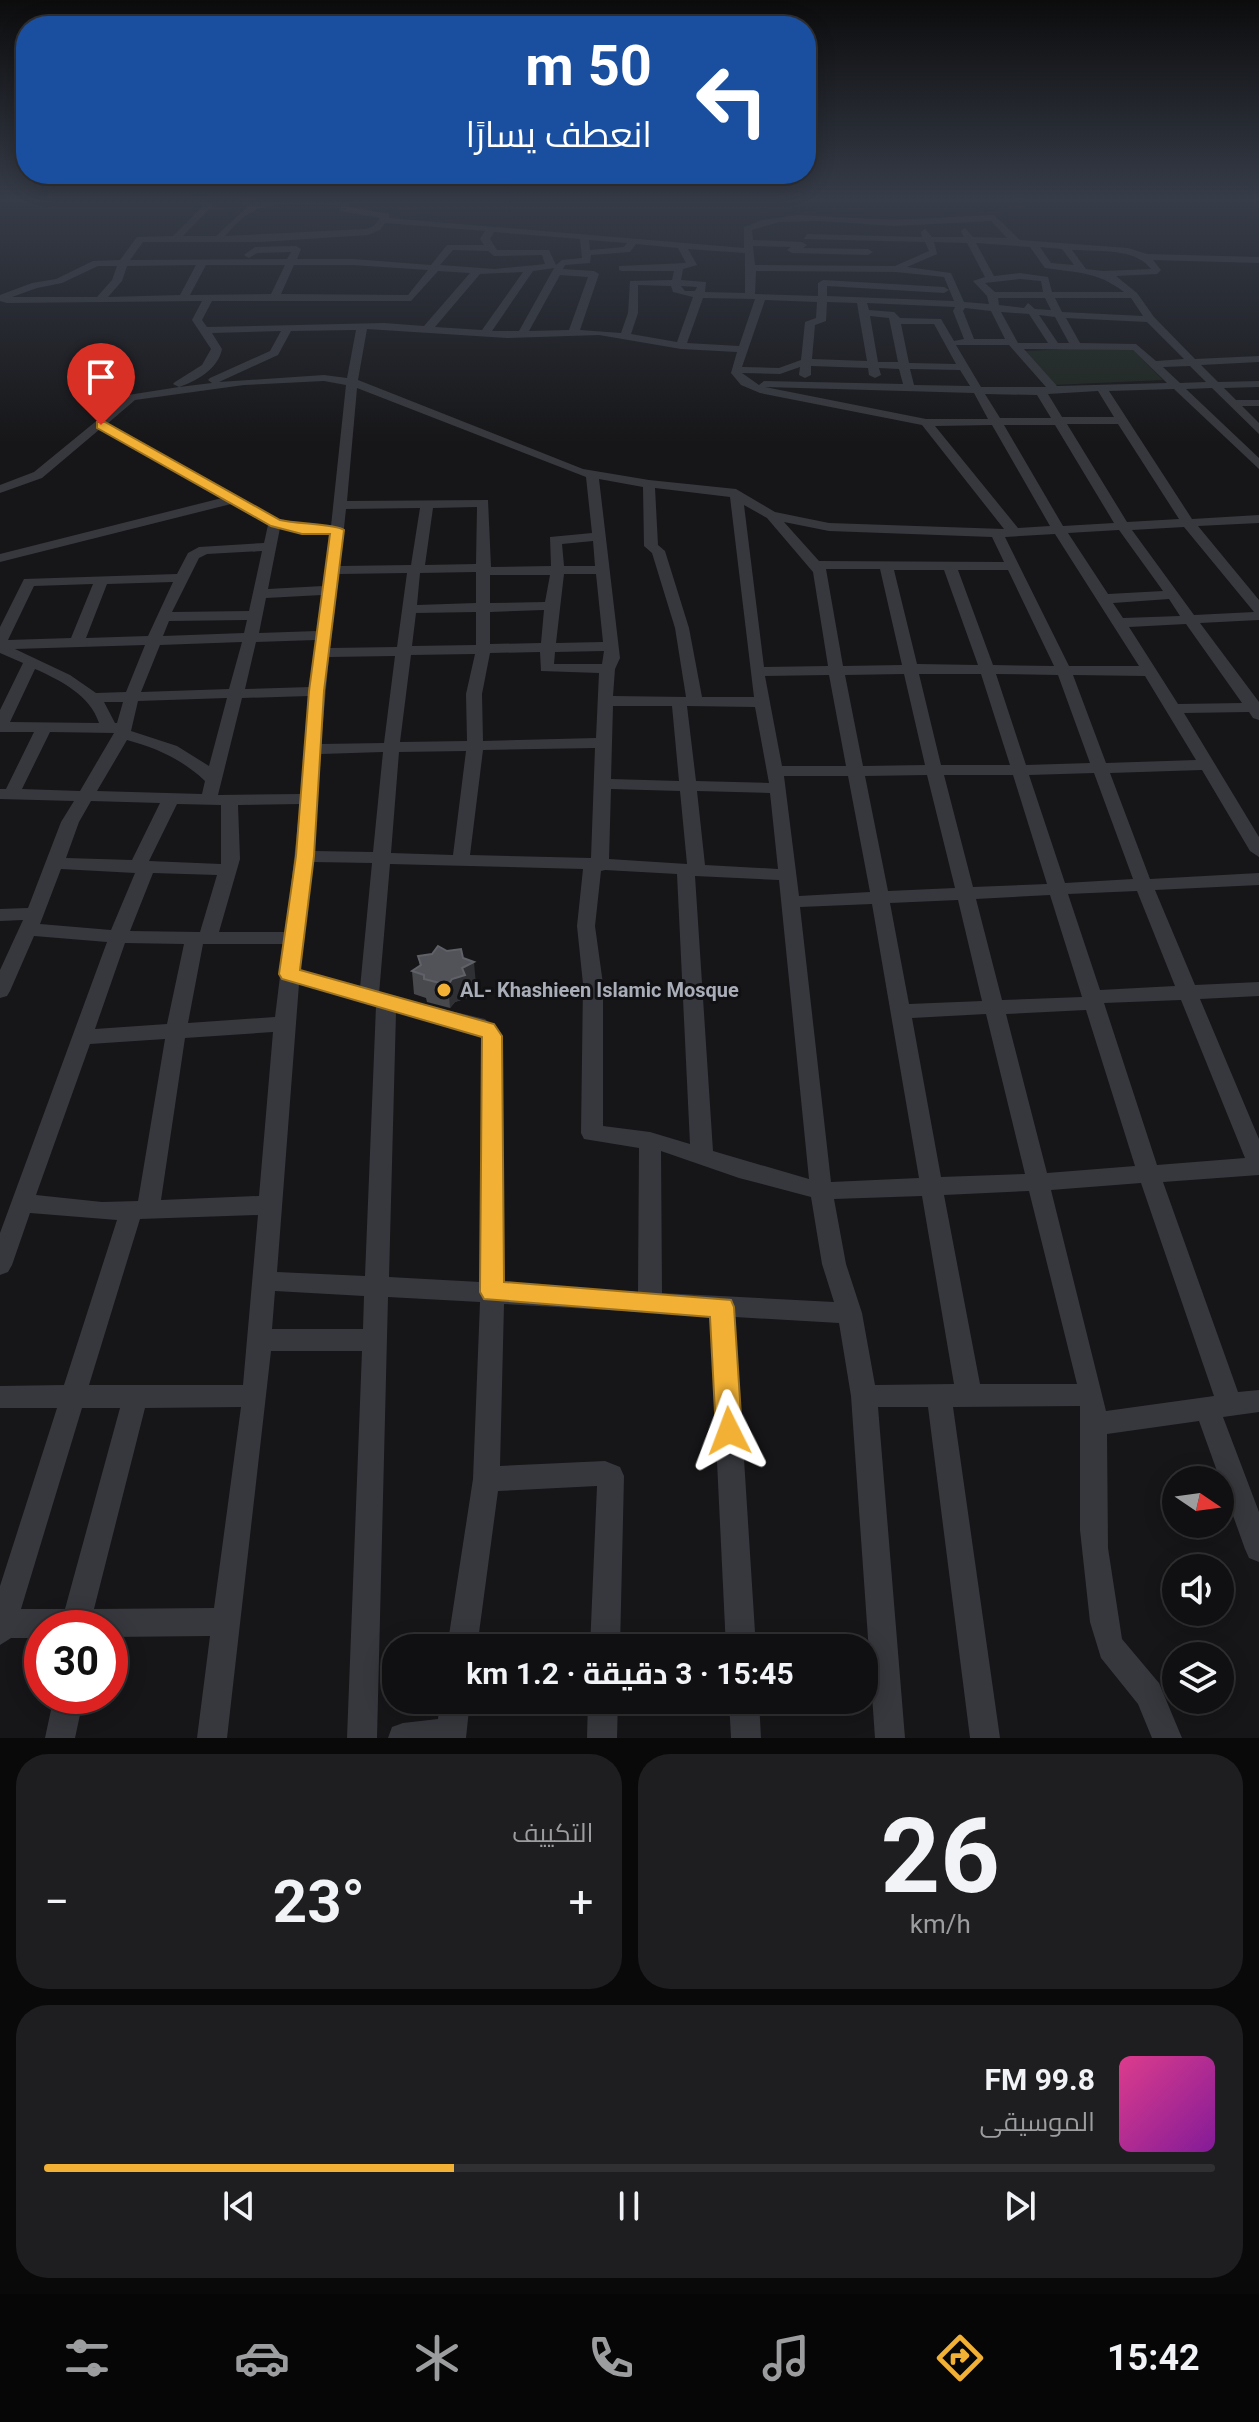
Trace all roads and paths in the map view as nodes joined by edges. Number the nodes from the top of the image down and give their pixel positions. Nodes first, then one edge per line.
1 (58, 281) edge
2 (117, 281) edge
3 (193, 281) edge
4 (283, 281) edge
5 (343, 281) edge
6 (424, 281) edge
7 (468, 281) edge
8 (521, 281) edge
9 (546, 281) edge
10 (592, 281) edge
11 (753, 281) edge
12 (777, 281) edge
13 (920, 281) edge
14 (951, 281) edge
15 (978, 281) edge
16 (1045, 281) edge
17 (1113, 281) edge
18 (676, 283) joint
19 (823, 283) joint
20 (385, 285) dead end
21 (865, 285) junction
22 (922, 290) junction
23 (336, 291) junction
24 (956, 291) junction
25 (700, 295) junction
26 (756, 295) junction
27 (776, 295) junction
28 (992, 295) junction
29 (1018, 295) junction
30 (1048, 295) junction
31 (1134, 295) junction
32 (355, 296) junction
33 (275, 297) junction
34 (823, 297) junction
35 (1074, 297) junction
36 (411, 298) junction
37 (0, 299) edge
38 (207, 299) junction
39 (425, 299) dead end
40 (438, 299) dead end
41 (183, 300) junction
42 (451, 300) junction
43 (864, 300) junction
44 (99, 301) junction
45 (961, 306) junction
46 (995, 309) junction
47 (1032, 311) junction
48 (864, 313) junction
49 (1058, 314) junction
50 (1087, 317) junction
51 (1112, 319) junction
52 (1150, 319) junction
53 (896, 325) junction
54 (362, 328) junction
55 (287, 329) junction
56 (427, 329) junction
57 (866, 329) junction
58 (203, 330) junction
59 (574, 331) junction
60 (485, 334) junction
61 (522, 335) junction
62 (624, 338) junction
63 (947, 342) junction
64 (970, 342) junction
65 (1015, 344) junction
66 (1129, 345) junction
67 (681, 346) junction
68 (1055, 346) junction
69 (1076, 346) junction
70 (743, 349) junction
71 (805, 362) junction
72 (1192, 362) junction
73 (1258, 363) edge
74 (874, 364) junction
75 (1154, 364) junction
76 (904, 366) junction
77 (964, 367) junction
78 (736, 370) junction
79 (352, 382) junction
80 (747, 384) junction
81 (1259, 384) edge
82 (805, 385) junction
83 (1214, 385) junction
84 (202, 386) junction
85 (1176, 386) junction
86 (909, 388) junction
87 (1101, 388) junction
88 (977, 390) junction
89 (165, 391) junction
90 (1048, 391) junction
91 (887, 401) junction
92 (1232, 403) junction
93 (1259, 403) edge
94 (1123, 420) junction
95 (996, 422) junction
96 (1057, 422) junction
97 (926, 423) junction
98 (101, 425) junction
99 (1259, 430) edge
100 (1259, 465) edge
101 (592, 475) junction
102 (649, 484) junction
103 (0, 489) edge
104 (736, 493) junction
105 (231, 500) junction
106 (339, 505) junction
107 (427, 505) junction
108 (771, 515) junction
109 (275, 523) junction
110 (1188, 523) junction
111 (1256, 523) edge
112 (1123, 526) junction
113 (338, 530) junction
114 (1059, 530) junction
115 (1006, 532) junction
116 (597, 537) junction
117 (270, 547) junction
118 (0, 558) edge
119 (817, 565) junction
120 (886, 566) junction
121 (1015, 566) junction
122 (950, 567) junction
123 (416, 569) junction
124 (485, 570) junction
125 (602, 570) junction
126 (558, 571) junction
127 (182, 578) junction
128 (102, 580) junction
129 (332, 580) junction
130 (260, 594) junction
131 (1171, 595) junction
132 (1103, 599) junction
133 (551, 606) junction
134 (484, 607) junction
135 (408, 609) junction
136 (1259, 609) edge
137 (255, 615) junction
138 (1259, 616) edge
139 (163, 617) junction
140 (1189, 619) junction
141 (1119, 623) junction
142 (250, 638) junction
143 (154, 641) junction
144 (76, 644) junction
145 (323, 644) junction
146 (0, 645) edge
147 (611, 646) junction
148 (548, 648) junction
149 (483, 651) junction
150 (404, 653) junction
151 (31, 662) junction
152 (607, 669) junction
153 (912, 669) junction
154 (987, 669) junction
155 (1063, 669) junction
156 (836, 670) junction
157 (1150, 671) junction
158 (757, 672) junction
159 (317, 691) junction
160 (236, 694) junction
161 (132, 696) junction
162 (91, 698) junction
163 (605, 701) junction
164 (687, 702) junction
165 (764, 702) junction
166 (1174, 709) junction
167 (1257, 710) edge
168 (0, 726) edge
169 (45, 727) junction
170 (117, 730) junction
171 (604, 743) junction
172 (475, 748) junction
173 (311, 749) junction
174 (391, 750) junction
175 (1207, 765) junction
176 (1101, 768) junction
177 (934, 770) junction
178 (1019, 770) junction
179 (854, 771) junction
180 (213, 779) junction
181 (776, 780) junction
182 (603, 784) junction
183 (687, 785) junction
184 (6, 794) edge
185 (87, 794) junction
186 (172, 797) junction
187 (209, 798) junction
188 (308, 799) junction
189 (229, 800) junction
190 (1257, 843) edge
191 (305, 856) junction
192 (382, 856) junction
193 (461, 859) junction
194 (55, 863) junction
195 (596, 865) junction
196 (142, 868) junction
197 (692, 869) junction
198 (229, 870) junction
199 (785, 875) junction
200 (1259, 879) edge
201 (1143, 883) junction
202 (1055, 888) junction
203 (966, 892) junction
204 (880, 897) junction
205 (789, 902) junction
206 (0, 915) edge
207 (30, 922) junction
208 (118, 937) junction
209 (202, 938) junction
210 (293, 938) junction
211 (289, 974) junction
212 (3, 979) edge
213 (1259, 989) edge
214 (1187, 993) junction
215 (377, 1000) junction
216 (1093, 1000) junction
217 (997, 1008) junction
218 (900, 1011) junction
219 (284, 1024) junction
220 (176, 1031) junction
221 (82, 1037) junction
222 (650, 1140) junction
223 (702, 1155) junction
224 (1259, 1166) edge
225 (1149, 1174) junction
226 (1040, 1182) junction
227 (931, 1188) junction
228 (821, 1191) junction
229 (23, 1203) junction
230 (271, 1205) junction
231 (140, 1210) junction
232 (0, 1265) edge
233 (266, 1281) junction
234 (377, 1286) junction
235 (492, 1292) junction
236 (650, 1304) junction
237 (722, 1307) junction
238 (850, 1313) junction
239 (260, 1340) junction
240 (373, 1340) junction
241 (74, 1394) junction
242 (136, 1395) junction
243 (1092, 1395) junction
244 (255, 1396) junction
245 (864, 1396) junction
246 (939, 1396) junction
247 (969, 1396) junction
248 (0, 1397) edge
249 (1259, 1401) edge
250 (1218, 1406) junction
251 (1096, 1424) junction
252 (486, 1479) junction
253 (1259, 1549) edge
254 (84, 1610) edge
255 (226, 1622) junction
256 (128, 1625) edge
257 (1, 1626) edge
258 (24, 1626) edge
259 (464, 1634) edge
260 (605, 1634) edge
261 (740, 1634) edge
262 (65, 1714) edge
263 (453, 1714) edge
264 (603, 1714) edge
265 (745, 1714) edge
266 (451, 1736) edge
267 (60, 1738) edge
268 (212, 1738) edge
269 (362, 1738) edge
270 (403, 1738) edge
271 (602, 1738) edge
272 (746, 1738) edge
273 (890, 1738) edge
274 (985, 1738) edge
275 (1167, 1738) edge

1 - 37 street
2 - 44 street
3 - 41 street
4 - 33 street
5 - 23 street
6 - 36 street
7 - 42 street
8 - 60 street
9 - 61 street
10 - 59 street
11 - 26 street
12 - 27 street
13 - 22 street
14 - 24 street
15 - 28 street
16 - 30 street
17 - 31 street
18 - 25 street
18 - 62 street
19 - 21 street
19 - 34 street
20 - 32 street
21 - 22 street
21 - 43 street
22 - 24 street
23 - 32 street
23 - 33 street
24 - 45 street
25 - 26 street
25 - 67 street
26 - 27 street
26 - 70 street
27 - 34 street
28 - 29 street
28 - 46 street
29 - 30 street
29 - 47 street
30 - 35 street
30 - 49 street
31 - 35 street
31 - 52 street
32 - 36 street
33 - 38 street
34 - 43 street
34 - 71 street
35 - 50 street
36 - 39 street
37 - 44 street
38 - 41 street
38 - 58 street
40 - 42 street
41 - 44 street
42 - 56 street
43 - 45 street
43 - 48 street
45 - 46 street
45 - 64 street
46 - 47 street
46 - 65 street
47 - 49 street
47 - 68 street
48 - 53 street
48 - 57 street
49 - 50 street
49 - 69 street
50 - 51 street
51 - 52 street
51 - 66 street
52 - 72 street
53 - 57 street
53 - 63 street
53 - 76 street
54 - 55 street
54 - 56 street
54 - 79 street
55 - 58 street
55 - 84 street
56 - 60 street
57 - 74 street
58 - 89 street
59 - 61 street
59 - 62 street
60 - 61 street
62 - 67 street
63 - 64 street
63 - 77 street
64 - 65 street
65 - 68 street
65 - 90 street
66 - 69 street
66 - 75 street
67 - 70 street
68 - 69 street
70 - 78 street
71 - 74 street
71 - 78 street
71 - 82 street
72 - 73 street
72 - 75 street
72 - 83 street
74 - 76 street
74 - 91 street
75 - 85 street
76 - 77 street
76 - 86 street
77 - 88 street
78 - 80 street
79 - 84 street
79 - 101 street
79 - 106 street
80 - 82 street
80 - 91 street
81 - 83 street
82 - 91 street
83 - 85 street
83 - 92 street
84 - 89 street
85 - 87 street
85 - 100 street
86 - 88 street
86 - 91 street
87 - 90 street
87 - 94 street
88 - 90 street
88 - 95 street
89 - 98 street
90 - 96 street
91 - 97 street
92 - 93 street
92 - 99 street
94 - 96 street
94 - 110 street
95 - 96 street
95 - 97 street
95 - 114 street
96 - 112 street
97 - 115 street
98 - 103 street
98 - 105 street
101 - 102 street
101 - 116 street
102 - 104 street
102 - 164 street
104 - 108 street
104 - 158 street
105 - 109 street
105 - 118 street
106 - 107 street
106 - 113 street
107 - 123 street
107 - 124 street
108 - 115 street
108 - 119 street
109 - 113 street
109 - 117 street
110 - 111 street
110 - 112 street
110 - 136 street
112 - 114 street
112 - 131 street
113 - 129 street
114 - 115 street
114 - 132 street
115 - 121 street
116 - 125 street
116 - 126 street
117 - 127 street
117 - 130 street
119 - 120 street
119 - 156 street
120 - 122 street
120 - 153 street
121 - 122 street
121 - 155 street
122 - 154 street
123 - 124 street
123 - 129 street
123 - 135 street
124 - 126 street
124 - 134 street
125 - 126 street
125 - 147 street
126 - 133 street
127 - 128 street
127 - 139 street
128 - 144 street
128 - 146 street
129 - 130 street
129 - 145 street
130 - 137 street
131 - 132 street
131 - 140 street
132 - 141 street
133 - 134 street
133 - 148 street
134 - 135 street
134 - 149 street
135 - 150 street
137 - 139 street
137 - 142 street
138 - 140 street
139 - 143 street
140 - 141 street
140 - 167 street
141 - 157 street
142 - 143 street
142 - 145 street
142 - 160 street
143 - 144 street
143 - 161 street
144 - 146 street
145 - 150 street
145 - 159 street
146 - 151 street
147 - 148 street
147 - 152 street
148 - 149 street
148 - 152 street
149 - 150 street
149 - 172 street
150 - 174 street
151 - 162 street
151 - 168 street
152 - 163 street
153 - 154 street
153 - 156 street
153 - 177 street
154 - 155 street
154 - 178 street
155 - 157 street
155 - 176 street
156 - 158 street
156 - 179 street
157 - 166 street
158 - 165 street
159 - 160 street
159 - 173 street
160 - 161 street
160 - 180 street
161 - 162 street
161 - 170 street
162 - 170 street
163 - 164 street
163 - 171 street
164 - 165 street
164 - 183 street
165 - 181 street
166 - 167 street
166 - 175 street
168 - 169 street
169 - 170 street
169 - 184 street
170 - 180 street
170 - 185 street
171 - 172 street
171 - 182 street
172 - 174 street
172 - 193 street
173 - 174 street
173 - 188 street
174 - 192 street
175 - 176 street
175 - 190 street
176 - 178 street
176 - 201 street
177 - 178 street
177 - 179 street
177 - 203 street
178 - 202 street
179 - 181 street
179 - 204 street
180 - 187 street
181 - 183 street
181 - 199 street
182 - 183 street
182 - 195 street
183 - 197 street
184 - 185 street
185 - 186 street
185 - 194 street
186 - 187 street
186 - 196 street
187 - 189 street
188 - 189 street
188 - 191 street
189 - 198 street
191 - 192 street
191 - 210 street
192 - 193 street
192 - 215 street
193 - 195 street
194 - 196 street
194 - 207 street
195 - 197 street
195 - 222 street
196 - 198 street
196 - 208 street
197 - 199 street
197 - 223 street
198 - 209 street
199 - 205 street
200 - 201 street
201 - 202 street
201 - 214 street
202 - 203 street
202 - 216 street
203 - 204 street
203 - 217 street
204 - 205 street
204 - 218 street
205 - 228 street
206 - 207 street
207 - 208 street
207 - 212 street
208 - 209 street
208 - 221 street
209 - 210 street
209 - 220 street
210 - 211 street
211 - 215 street
211 - 219 street
213 - 214 street
214 - 216 street
214 - 224 street
215 - 234 street
215 - 235 street
216 - 217 street
216 - 225 street
217 - 218 street
217 - 226 street
218 - 227 street
219 - 220 street
219 - 230 street
220 - 221 street
220 - 231 street
221 - 229 street
222 - 223 street
222 - 236 street
223 - 228 street
224 - 225 street
225 - 226 street
225 - 250 street
226 - 227 street
226 - 243 street
227 - 228 street
227 - 247 street
228 - 238 street
229 - 231 street
229 - 232 street
230 - 231 street
230 - 233 street
231 - 241 street
233 - 234 street
233 - 239 street
234 - 235 street
234 - 240 street
235 - 236 street
235 - 252 street
236 - 237 street
237 - 238 street
237 - 261 street
238 - 245 street
239 - 240 street
239 - 244 street
240 - 269 street
241 - 242 street
241 - 248 street
241 - 257 street
242 - 244 street
242 - 254 street
243 - 247 street
243 - 251 street
244 - 255 street
245 - 246 street
245 - 273 street
246 - 247 street
246 - 274 street
249 - 250 street
250 - 251 street
250 - 253 street
251 - 275 street
252 - 259 street
252 - 260 street
255 - 256 street
255 - 268 street
257 - 258 street
262 - 267 street
263 - 266 street
264 - 271 street
265 - 272 street
266 - 270 street

